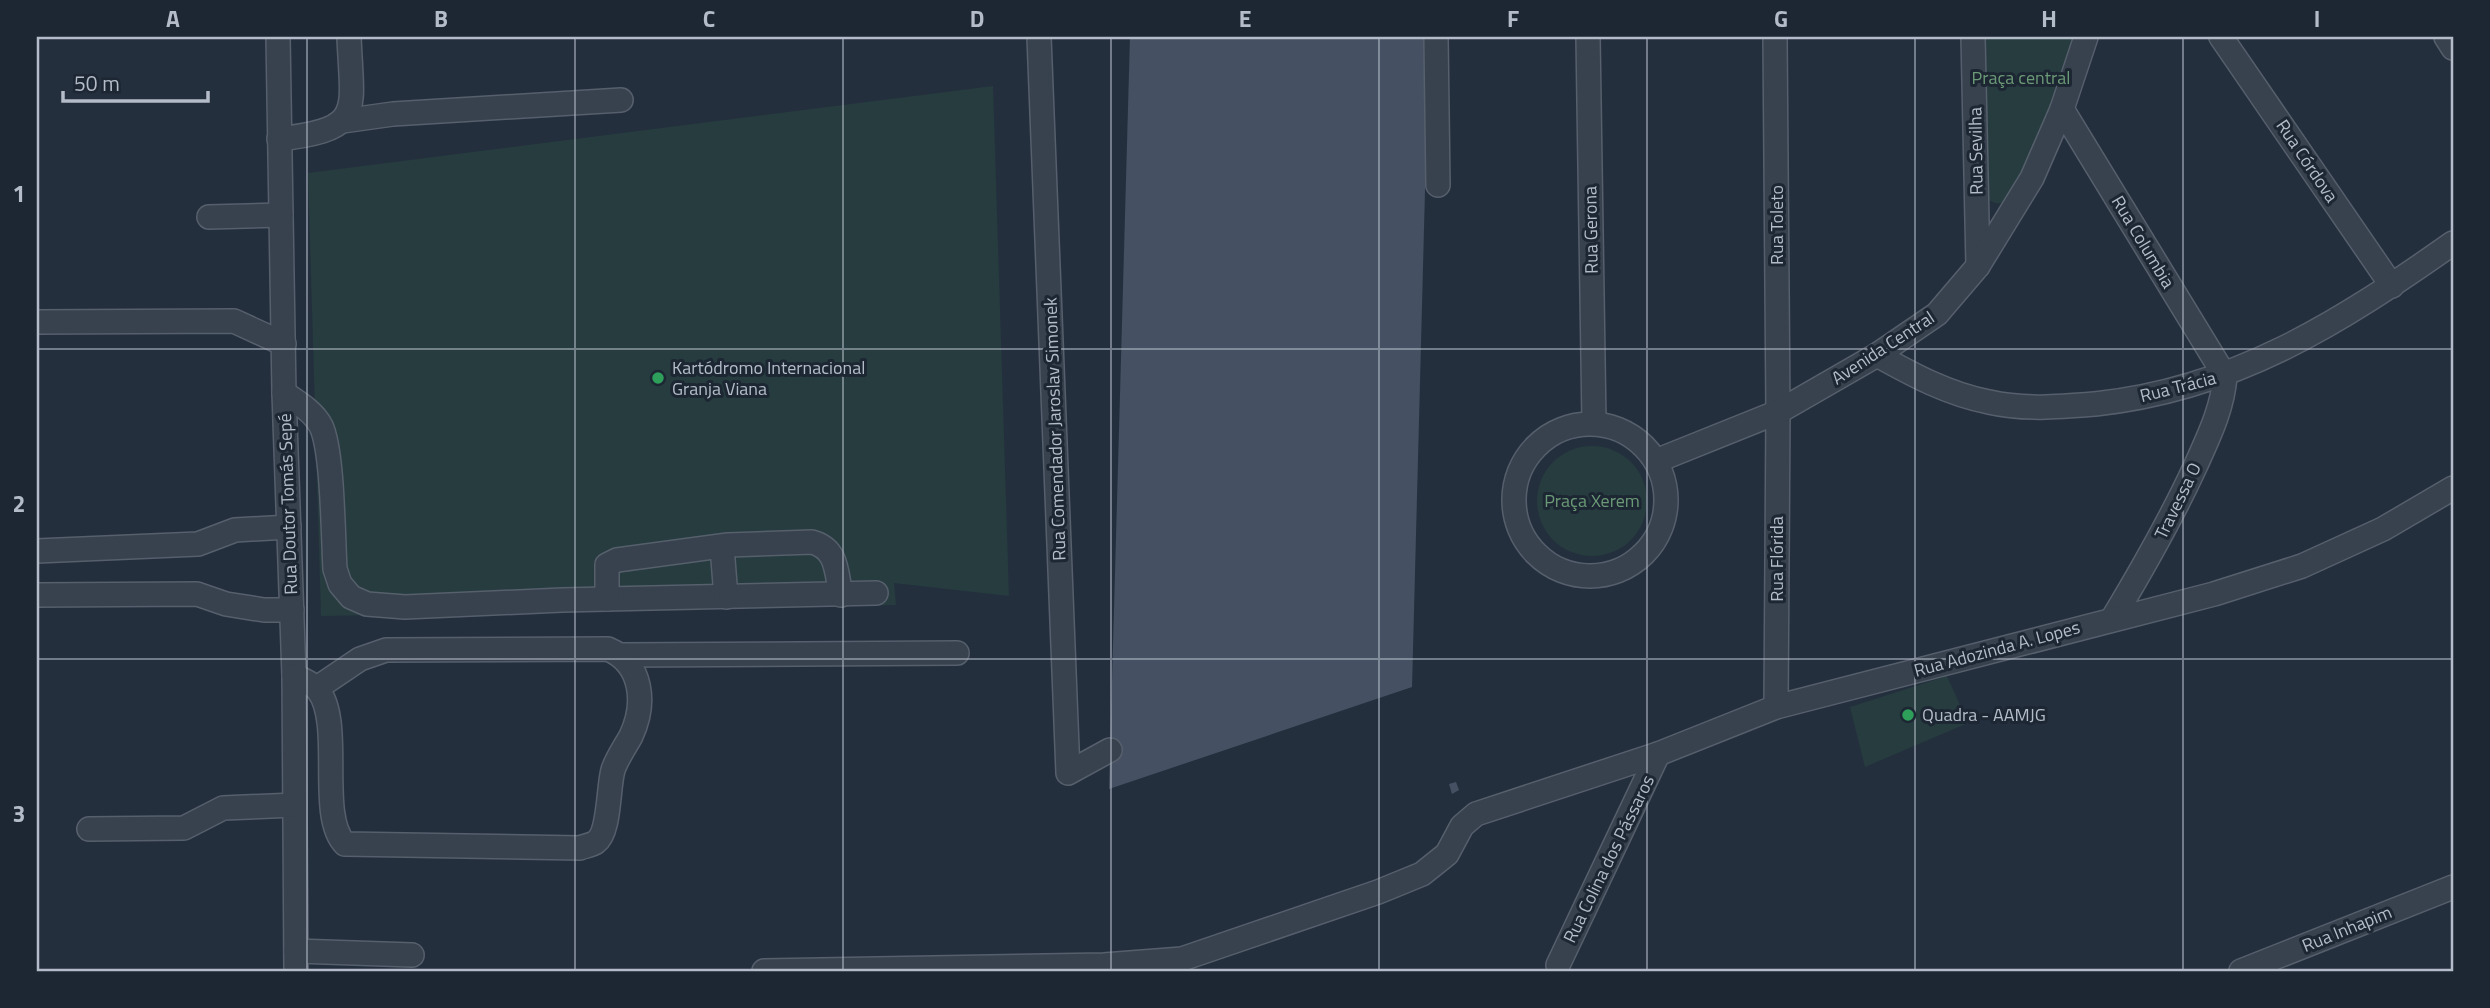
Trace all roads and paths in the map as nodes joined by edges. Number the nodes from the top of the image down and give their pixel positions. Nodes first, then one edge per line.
1 (278, 37) edge
2 (349, 37) edge
3 (1039, 37) edge
4 (1436, 37) edge
5 (1588, 37) edge
6 (1775, 37) edge
7 (1973, 37) edge
8 (2086, 37) edge
9 (2221, 37) edge
10 (2446, 37) edge
11 (2453, 48) edge
12 (621, 100) dead end
13 (2062, 109) junction
14 (343, 121) junction
15 (279, 139) junction
16 (1438, 185) dead end
17 (281, 215) junction
18 (209, 217) dead end
19 (2453, 243) edge
20 (1978, 266) junction
21 (2392, 286) junction
22 (37, 322) edge
23 (284, 344) junction
24 (1877, 355) junction
25 (2225, 376) junction
26 (284, 393) junction
27 (1778, 412) junction
28 (1594, 423) junction
29 (1656, 461) junction
30 (2453, 488) edge
31 (289, 527) junction
32 (722, 547) junction
33 (37, 551) edge
34 (876, 593) dead end
35 (37, 595) edge
36 (841, 595) junction
37 (726, 597) junction
38 (607, 599) junction
39 (292, 610) junction
40 (2113, 618) junction
41 (957, 653) dead end
42 (622, 655) junction
43 (295, 676) junction
44 (317, 688) junction
45 (1776, 707) junction
46 (1110, 750) dead end
47 (1658, 754) junction
48 (295, 805) junction
49 (89, 829) dead end
50 (2453, 887) edge
51 (412, 955) dead end
52 (296, 961) edge
53 (1558, 965) dead end
54 (1030, 969) edge
55 (764, 971) edge
56 (2241, 971) edge

1 - 15 street, Rua Doutor Tomás Sepé
2 - 14 street
3 - 46 street, Rua Comendador Jaroslav Simonek
4 - 16 street
5 - 28 street, Rua Gerona
6 - 27 street, Rua Toleto
7 - 20 street, Rua Sevilha
8 - 13 street, Avenida Central
9 - 21 street, Rua Córdova
10 - 11 street
12 - 14 street
13 - 20 street, Avenida Central
13 - 25 street, Rua Columbia
14 - 15 street
15 - 17 street, Rua Doutor Tomás Sepé
17 - 18 street
17 - 23 street, Rua Doutor Tomás Sepé
19 - 21 street, Rua Trácia
20 - 24 street, Avenida Central
21 - 25 street, Rua Trácia
22 - 23 street
23 - 26 street, Rua Doutor Tomás Sepé
24 - 25 street, Rua Trácia
24 - 27 street, Avenida Central
25 - 40 street, Travessa O
26 - 31 street, Rua Doutor Tomás Sepé
26 - 38 street
27 - 29 street, Avenida Central
27 - 45 street, Rua Flórida
28 - 29 street
28 - 29 street
30 - 40 street, Rua Adozinda A. Lopes
31 - 33 street
31 - 39 street, Rua Doutor Tomás Sepé
32 - 36 street
32 - 37 street
32 - 38 street
34 - 36 street
35 - 39 street
36 - 37 street
37 - 38 street
39 - 43 street, Rua Doutor Tomás Sepé
40 - 45 street, Rua Adozinda A. Lopes
41 - 42 street
42 - 44 street
42 - 44 street
43 - 44 street
43 - 48 street, Rua Doutor Tomás Sepé
45 - 47 street, Rua Adozinda A. Lopes
47 - 53 street, Rua Colina dos Pássaros
47 - 54 street, Rua Adozinda A. Lopes
48 - 49 street
48 - 52 street, Rua Doutor Tomás Sepé
50 - 56 street, Rua Inhapim
51 - 52 street
54 - 55 street, Rua Adozinda A. Lopes

